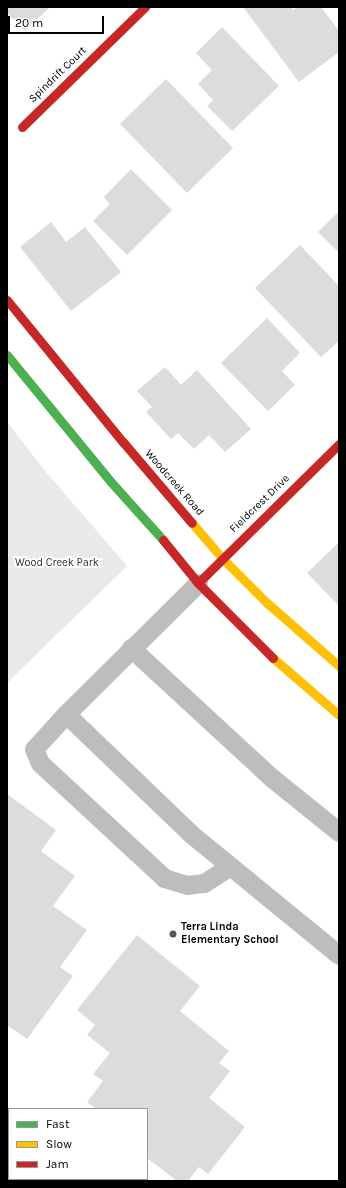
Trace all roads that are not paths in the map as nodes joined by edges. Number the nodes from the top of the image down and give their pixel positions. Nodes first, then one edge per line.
1 (145, 7) edge
2 (22, 127) dead end
3 (7, 300) edge
4 (7, 355) edge
5 (339, 444) edge
6 (222, 558) junction
7 (198, 583) junction
8 (131, 648) junction
9 (339, 666) edge
10 (66, 714) junction
11 (339, 715) edge
12 (339, 832) edge
13 (230, 866) junction
14 (339, 955) edge

1 - 2 main road, Spindrift Court
3 - 6 main road, Woodcreek Road
4 - 7 main road
5 - 6 main road, Fieldcrest Drive
6 - 7 main road, Fieldcrest Drive
6 - 9 main road, Woodcreek Road
7 - 8 lane
7 - 11 main road
8 - 10 lane
8 - 12 lane
10 - 13 lane
10 - 13 lane
13 - 14 lane

